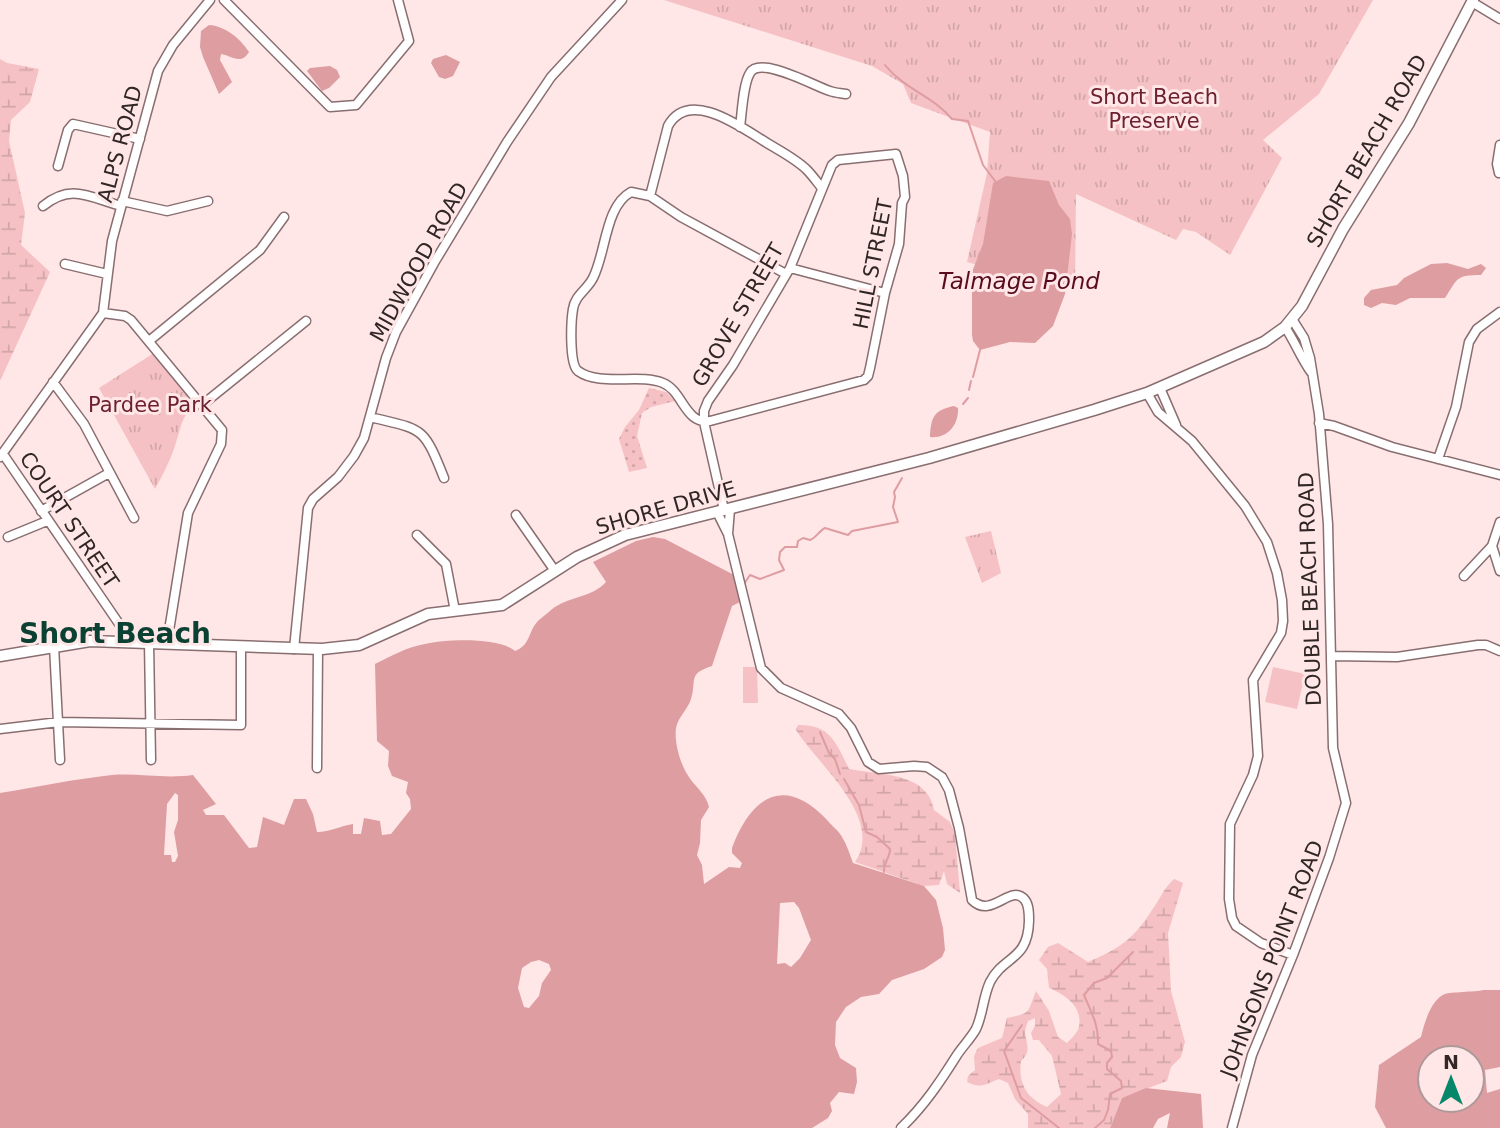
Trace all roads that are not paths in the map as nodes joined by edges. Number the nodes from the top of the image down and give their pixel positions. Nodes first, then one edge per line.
1 (209, 0) edge
2 (224, 0) edge
3 (398, 0) edge
4 (622, 0) edge
5 (1473, 1) edge
6 (1500, 19) edge
7 (846, 94) dead end
8 (740, 127) junction
9 (140, 139) junction
10 (1500, 145) edge
11 (896, 154) joint
12 (58, 166) dead end
13 (1499, 173) edge
14 (821, 187) junction
15 (650, 196) junction
16 (208, 201) dead end
17 (122, 203) junction
18 (43, 206) dead end
19 (284, 217) dead end
20 (65, 264) dead end
21 (788, 271) junction
22 (107, 274) junction
23 (885, 293) junction
24 (1500, 312) edge
25 (103, 313) junction
26 (306, 321) dead end
27 (1288, 323) junction
28 (149, 341) junction
29 (53, 382) junction
30 (1160, 388) junction
31 (1147, 393) junction
32 (201, 405) junction
33 (370, 417) junction
34 (704, 422) junction
35 (1320, 423) junction
36 (1177, 425) junction
37 (1, 456) edge
38 (1438, 459) junction
39 (110, 473) junction
40 (1500, 475) edge
41 (444, 478) dead end
42 (724, 510) junction
43 (41, 511) junction
44 (516, 514) dead end
45 (134, 518) dead end
46 (47, 521) junction
47 (1500, 522) edge
48 (728, 534) junction
49 (417, 535) dead end
50 (8, 537) dead end
51 (1492, 546) junction
52 (555, 571) junction
53 (1500, 571) edge
54 (1464, 576) dead end
55 (454, 611) junction
56 (125, 641) junction
57 (149, 642) junction
58 (167, 643) junction
59 (54, 646) junction
60 (241, 646) junction
61 (294, 649) junction
62 (318, 649) junction
63 (1500, 650) edge
64 (0, 656) edge
65 (1332, 656) junction
66 (59, 722) junction
67 (150, 724) junction
68 (0, 729) edge
69 (60, 760) dead end
70 (150, 760) dead end
71 (317, 768) dead end
72 (1346, 803) joint
73 (1293, 955) junction
74 (901, 1128) edge
75 (1232, 1128) edge

1 - 9 street, ALPS ROAD
2 - 3 street
4 - 33 street, MIDWOOD ROAD
5 - 6 street
5 - 27 main road, SHORT BEACH ROAD
7 - 8 street
8 - 14 street
8 - 15 street
9 - 12 street
9 - 17 street, ALPS ROAD
10 - 13 street
11 - 14 street, GROVE STREET
11 - 23 street, HILL STREET
14 - 21 street, GROVE STREET
15 - 21 street
15 - 34 street
16 - 17 street
17 - 18 street
17 - 22 street, ALPS ROAD
19 - 28 street
20 - 22 street
21 - 23 street
21 - 34 street, GROVE STREET
22 - 25 street, ALPS ROAD
23 - 34 street, HILL STREET
24 - 38 street
25 - 28 street
25 - 29 street
26 - 32 street
27 - 30 main road, SHORE DRIVE
27 - 35 street, DOUBLE BEACH ROAD
28 - 32 street
29 - 37 street
29 - 39 street
30 - 31 main road, SHORE DRIVE
30 - 36 street
31 - 36 street
31 - 42 main road, SHORE DRIVE
32 - 58 street
33 - 41 street
33 - 61 street, MIDWOOD ROAD
34 - 42 street, GROVE STREET
35 - 38 street
35 - 65 street, DOUBLE BEACH ROAD
36 - 73 street
37 - 43 street, COURT STREET
38 - 40 street
39 - 43 street
39 - 45 street
42 - 48 street
42 - 48 street
42 - 52 main road, SHORE DRIVE
43 - 46 street, COURT STREET
44 - 52 street
46 - 50 street
46 - 56 street, COURT STREET
47 - 51 street
48 - 74 street
49 - 55 street
51 - 53 street
51 - 54 street
52 - 55 main road, SHORE DRIVE
55 - 62 main road, SHORE DRIVE
56 - 57 main road, SHORE DRIVE
56 - 59 main road, SHORE DRIVE
57 - 58 main road, SHORE DRIVE
57 - 67 street
58 - 60 main road, SHORE DRIVE
59 - 64 main road, SHORE DRIVE
59 - 66 street
60 - 61 main road, SHORE DRIVE
60 - 67 street
61 - 62 main road, SHORE DRIVE
62 - 71 street
63 - 65 street
65 - 72 street, DOUBLE BEACH ROAD
66 - 67 street
66 - 68 street
66 - 69 street
67 - 70 street
72 - 73 street, JOHNSONS POINT ROAD
73 - 75 street, JOHNSONS POINT ROAD

